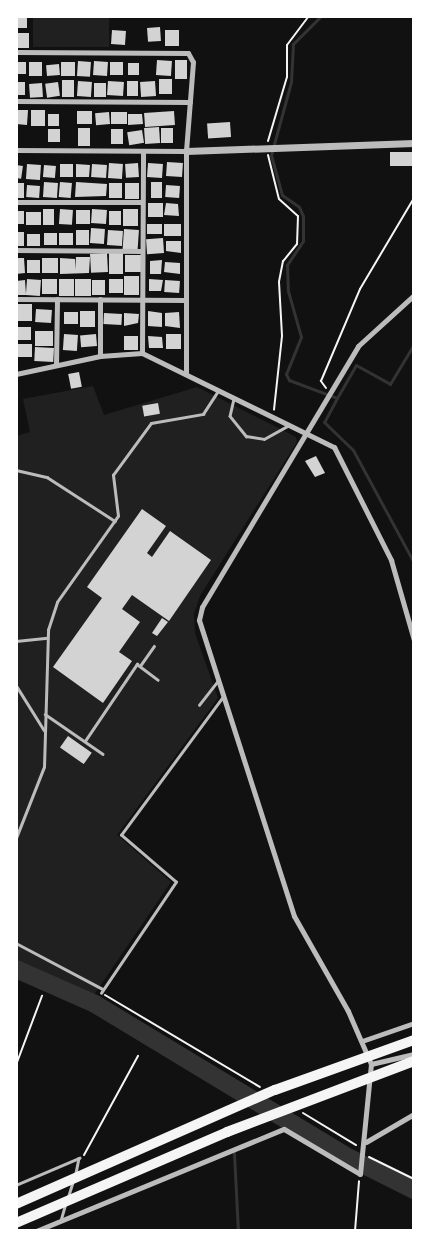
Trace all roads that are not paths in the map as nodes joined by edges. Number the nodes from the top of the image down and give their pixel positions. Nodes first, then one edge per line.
1 (16, 52) edge
2 (16, 101) edge
3 (190, 102) junction
4 (414, 143) edge
5 (16, 150) edge
6 (143, 151) junction
7 (186, 151) junction
8 (16, 202) edge
9 (142, 202) junction
10 (16, 250) edge
11 (142, 251) junction
12 (414, 295) edge
13 (16, 299) edge
14 (57, 299) junction
15 (100, 299) junction
16 (142, 300) junction
17 (186, 300) junction
18 (142, 353) junction
19 (100, 356) junction
20 (56, 365) junction
21 (16, 374) edge
22 (186, 374) junction
23 (218, 391) junction
24 (234, 399) junction
25 (289, 425) junction
26 (306, 433) junction
27 (16, 470) edge
28 (115, 521) junction
29 (47, 638) junction
30 (414, 640) edge
31 (16, 641) edge
32 (154, 646) dead end
33 (140, 666) junction
34 (158, 680) dead end
35 (217, 682) junction
36 (16, 685) edge
37 (222, 698) junction
38 (199, 704) dead end
39 (45, 714) junction
40 (45, 732) junction
41 (85, 741) junction
42 (103, 754) dead end
43 (16, 838) edge
44 (16, 943) edge
45 (414, 1023) edge
46 (414, 1040) edge
47 (362, 1041) junction
48 (414, 1054) edge
49 (414, 1061) edge
50 (371, 1064) junction
51 (414, 1114) edge
52 (366, 1142) junction
53 (16, 1185) edge
54 (16, 1204) edge
55 (60, 1219) junction
56 (16, 1223) edge
57 (36, 1231) edge

1 - 3 street
2 - 3 street
3 - 7 street
4 - 7 street
5 - 6 street
6 - 7 street
6 - 9 street
7 - 17 street
8 - 9 street
9 - 11 street
10 - 11 street
11 - 16 street
12 - 26 street
13 - 14 street
14 - 15 street
14 - 20 street
15 - 16 street
15 - 19 street
16 - 17 street
16 - 18 street
17 - 22 street
18 - 19 street
18 - 22 street
19 - 20 street
20 - 21 street
22 - 23 street
23 - 24 street
23 - 28 lane
24 - 25 street
24 - 25 lane
25 - 26 street
26 - 30 street
26 - 35 street
27 - 28 lane
28 - 29 lane
29 - 31 lane
29 - 39 lane
32 - 33 lane
33 - 34 lane
33 - 41 lane
35 - 37 street
35 - 38 lane
36 - 40 lane
37 - 44 lane
37 - 47 street
39 - 40 lane
39 - 41 lane
40 - 43 lane
41 - 42 lane
45 - 47 street
46 - 54 highway
47 - 50 street
48 - 50 street
49 - 56 highway
50 - 52 street
51 - 52 street
52 - 55 street
53 - 55 lane
55 - 57 street

